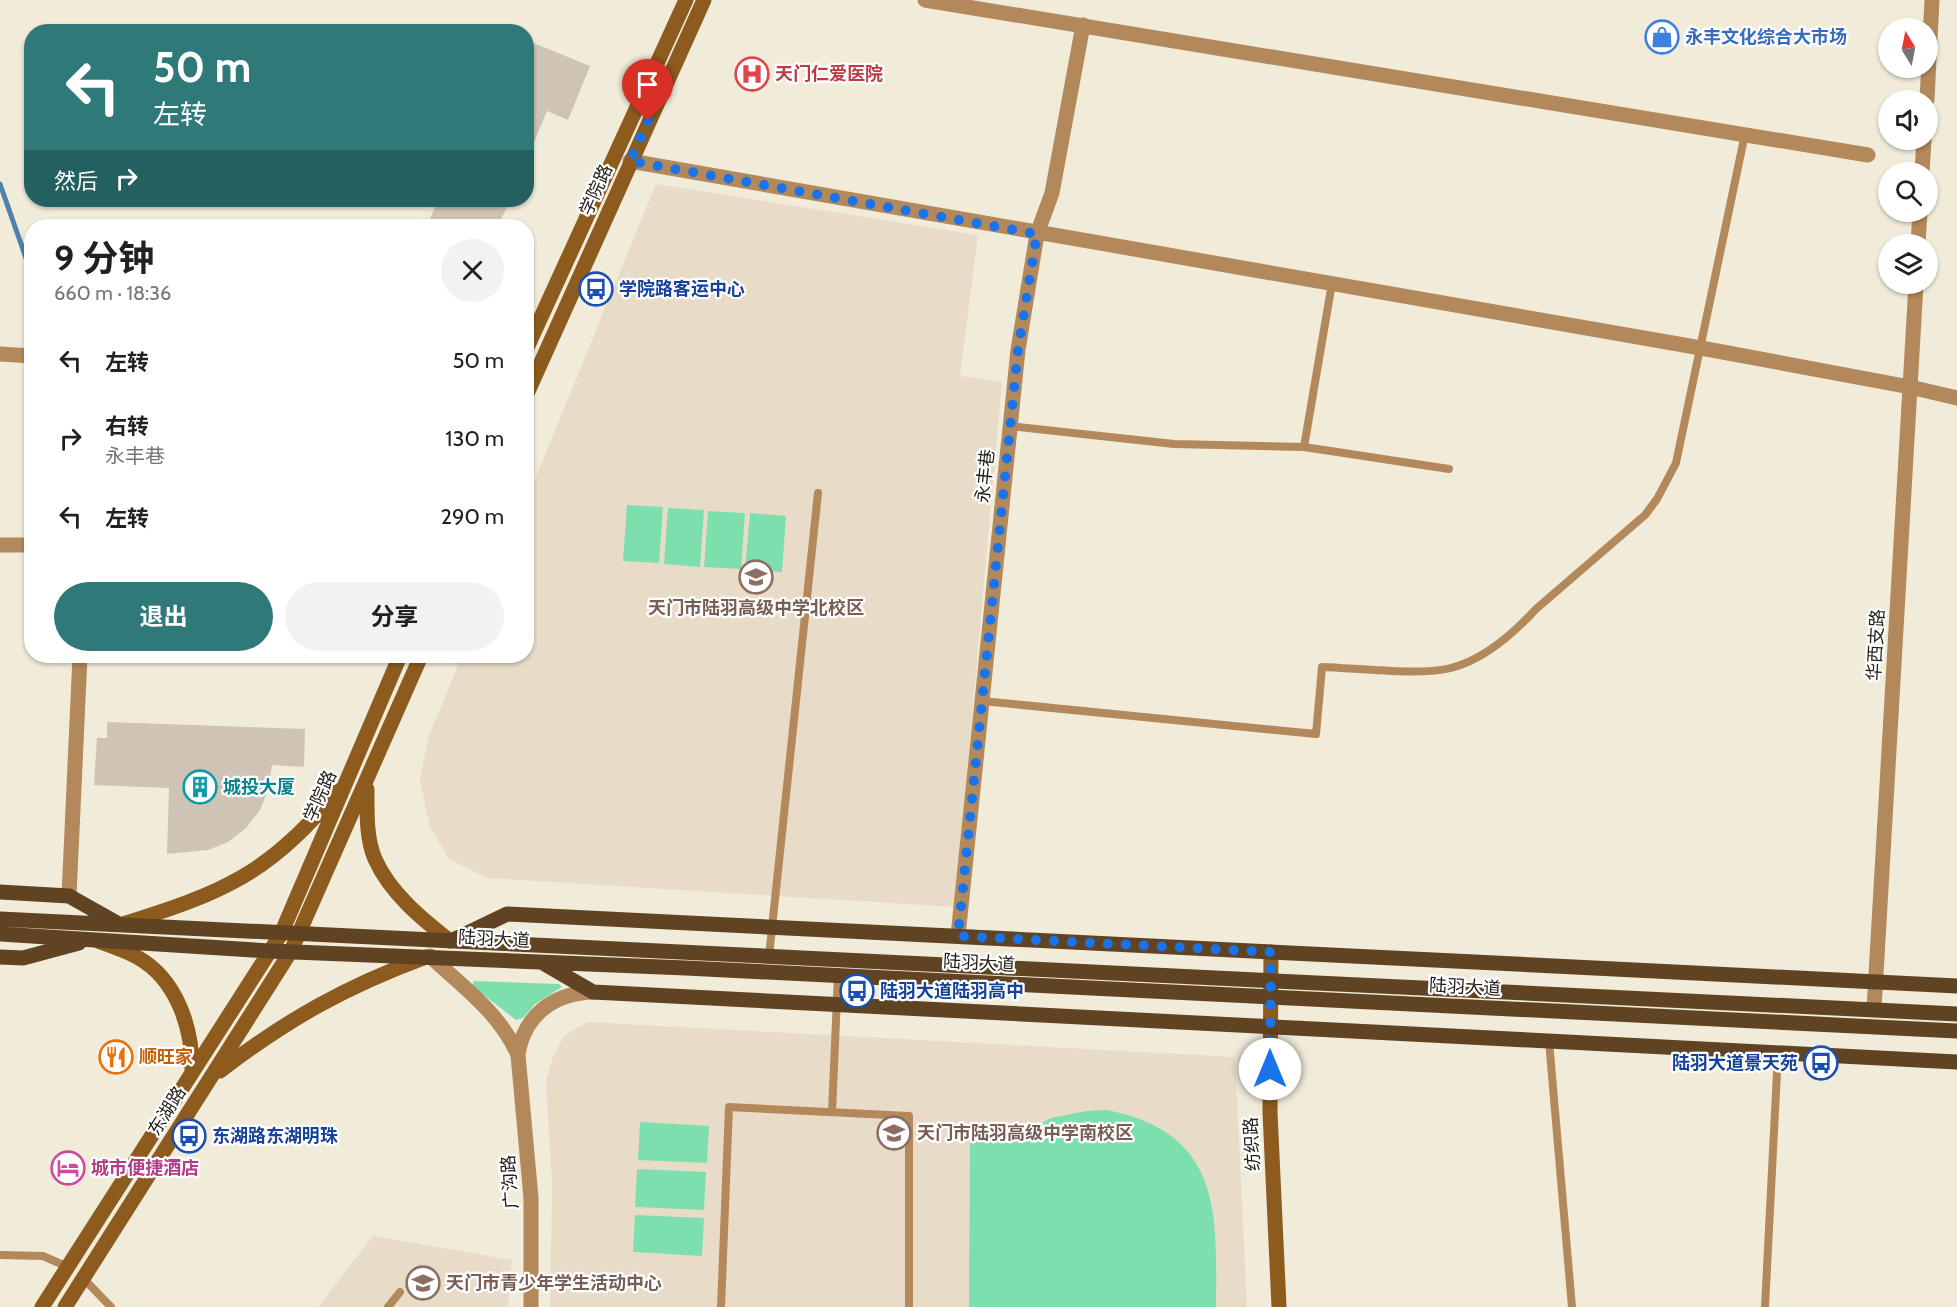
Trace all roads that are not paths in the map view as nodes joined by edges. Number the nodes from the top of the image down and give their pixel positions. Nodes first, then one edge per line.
1 (686, 0) edge
2 (704, 0) edge
3 (925, 0) edge
4 (1932, 0) edge
5 (1083, 25) junction
6 (1928, 90) edge
7 (1745, 134) junction
8 (1868, 155) dead end
9 (630, 161) junction
10 (1037, 234) junction
11 (1332, 284) junction
12 (1915, 294) edge
13 (534, 332) edge
14 (1701, 348) junction
15 (0, 354) edge
16 (24, 356) edge
17 (534, 376) edge
18 (1910, 387) junction
19 (1957, 398) edge
20 (1010, 426) junction
21 (1304, 447) junction
22 (1449, 469) dead end
23 (818, 493) dead end
24 (0, 544) edge
25 (24, 545) edge
26 (80, 663) edge
27 (397, 663) edge
28 (418, 663) edge
29 (982, 701) junction
30 (350, 775) junction
31 (367, 782) junction
32 (0, 892) edge
33 (69, 896) junction
34 (0, 919) edge
35 (119, 925) junction
36 (772, 927) junction
37 (0, 934) edge
38 (281, 934) junction
39 (300, 934) junction
40 (958, 936) junction
41 (93, 939) junction
42 (450, 941) junction
43 (270, 951) junction
44 (291, 951) junction
45 (1271, 952) junction
46 (430, 956) junction
47 (769, 956) junction
48 (0, 957) edge
49 (541, 961) junction
50 (838, 975) junction
51 (1271, 980) junction
52 (1876, 982) junction
53 (1957, 986) edge
54 (593, 992) junction
55 (1271, 996) junction
56 (837, 1005) junction
57 (1874, 1009) junction
58 (1957, 1014) edge
59 (1270, 1026) junction
60 (1957, 1031) edge
61 (1549, 1041) junction
62 (1778, 1053) junction
63 (518, 1055) junction
64 (1957, 1062) edge
65 (192, 1072) junction
66 (210, 1078) junction
67 (832, 1112) junction
68 (0, 1255) edge
69 (68, 1267) junction
70 (83, 1278) junction
71 (400, 1292) dead end
72 (42, 1307) edge
73 (65, 1307) edge
74 (111, 1307) edge
75 (388, 1307) edge
76 (531, 1307) edge
77 (721, 1307) edge
78 (909, 1307) edge
79 (1279, 1307) edge
80 (1572, 1307) edge
81 (1765, 1307) edge

1 - 13 main road, 学院路
2 - 9 main road, 学院路
3 - 5 street
4 - 6 street
5 - 7 street
5 - 10 street, 永丰巷
7 - 8 street
7 - 14 lane
9 - 10 street
9 - 17 main road, 学院路
10 - 11 street
10 - 20 street, 永丰巷
11 - 14 street
11 - 21 lane
12 - 18 street, 华西支路
14 - 18 street
14 - 29 lane
15 - 16 street
18 - 19 street
18 - 52 street, 华西支路
20 - 21 lane
20 - 29 street, 永丰巷
21 - 22 lane
23 - 36 lane
24 - 25 street
26 - 33 street
27 - 30 main road, 学院路
28 - 31 main road, 学院路
29 - 40 street, 永丰巷
30 - 35 main road
30 - 38 main road, 学院路
31 - 39 main road, 学院路
31 - 42 main road
32 - 33 main road
33 - 35 main road
34 - 35 main road, 陆羽大道
35 - 38 main road, 陆羽大道
36 - 40 main road
36 - 42 main road
36 - 47 lane
37 - 41 main road, 陆羽大道
38 - 39 main road, 陆羽大道
38 - 43 main road, 学院路
39 - 42 main road, 陆羽大道
39 - 44 main road, 东湖路
40 - 45 main road
41 - 43 main road, 陆羽大道
41 - 48 main road
41 - 65 main road
42 - 47 main road, 陆羽大道
43 - 44 main road, 陆羽大道
43 - 65 main road, 东湖路
44 - 46 main road, 陆羽大道
44 - 66 main road, 东湖路
45 - 51 main road, 纺织路
45 - 52 main road
46 - 49 main road, 陆羽大道
46 - 63 street
46 - 66 main road
47 - 51 main road, 陆羽大道
49 - 50 main road, 陆羽大道
49 - 54 main road
50 - 55 main road, 陆羽大道
50 - 56 lane
51 - 55 main road, 纺织路
51 - 57 main road, 陆羽大道
52 - 53 main road
52 - 57 street, 华西支路
54 - 56 main road
54 - 63 street
55 - 59 main road, 纺织路
55 - 60 main road, 陆羽大道
56 - 59 main road
56 - 67 lane
57 - 58 main road, 陆羽大道
59 - 61 main road
59 - 79 main road, 纺织路
61 - 62 main road
61 - 80 lane
62 - 64 main road
62 - 81 lane
63 - 76 street, 广沟路
65 - 69 main road, 东湖路
66 - 70 main road, 东湖路
67 - 77 lane
67 - 78 lane
68 - 69 lane
69 - 72 main road, 东湖路
70 - 73 main road, 东湖路
70 - 74 lane
71 - 75 lane

